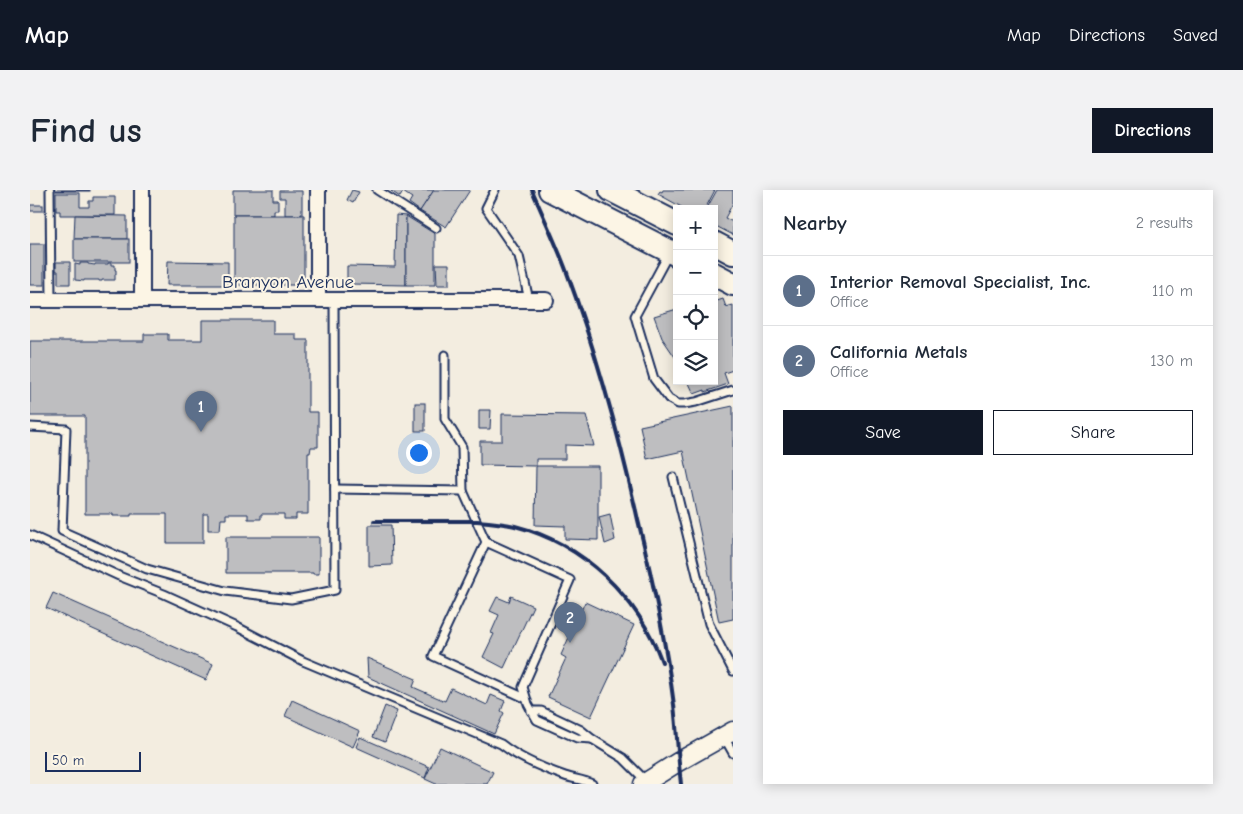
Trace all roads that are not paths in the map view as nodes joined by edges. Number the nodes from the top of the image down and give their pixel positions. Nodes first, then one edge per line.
1 (50, 190) edge
2 (142, 190) edge
3 (318, 190) edge
4 (378, 190) edge
5 (495, 190) edge
6 (550, 190) edge
7 (611, 190) edge
8 (571, 196) edge
9 (673, 222) edge
10 (436, 228) dead end
11 (718, 245) edge
12 (673, 252) edge
13 (733, 252) edge
14 (673, 255) edge
15 (718, 276) edge
16 (733, 284) edge
17 (30, 300) edge
18 (50, 300) junction
19 (142, 300) junction
20 (318, 300) junction
21 (334, 300) junction
22 (529, 300) junction
23 (546, 300) dead end
24 (445, 355) dead end
25 (733, 390) edge
26 (30, 427) edge
27 (673, 477) dead end
28 (335, 489) junction
29 (463, 491) junction
30 (30, 536) edge
31 (486, 542) junction
32 (733, 671) edge
33 (525, 698) junction
34 (728, 734) edge
35 (733, 753) edge
36 (645, 783) edge
37 (592, 784) edge

1 - 18 lane
2 - 19 street
3 - 20 street
4 - 10 lane
5 - 22 lane
6 - 8 main road
7 - 9 main road
8 - 12 main road
11 - 13 main road
14 - 25 lane
15 - 16 main road
17 - 18 street, Branyon Avenue
18 - 19 street, Branyon Avenue
19 - 20 street, Branyon Avenue
20 - 21 street, Branyon Avenue
21 - 22 street, Branyon Avenue
21 - 28 lane
22 - 23 street, Branyon Avenue
24 - 29 lane
26 - 28 lane
27 - 32 lane
28 - 29 lane
29 - 31 lane
30 - 37 lane
31 - 33 lane
31 - 33 lane
33 - 36 lane
34 - 35 lane
34 - 36 street

